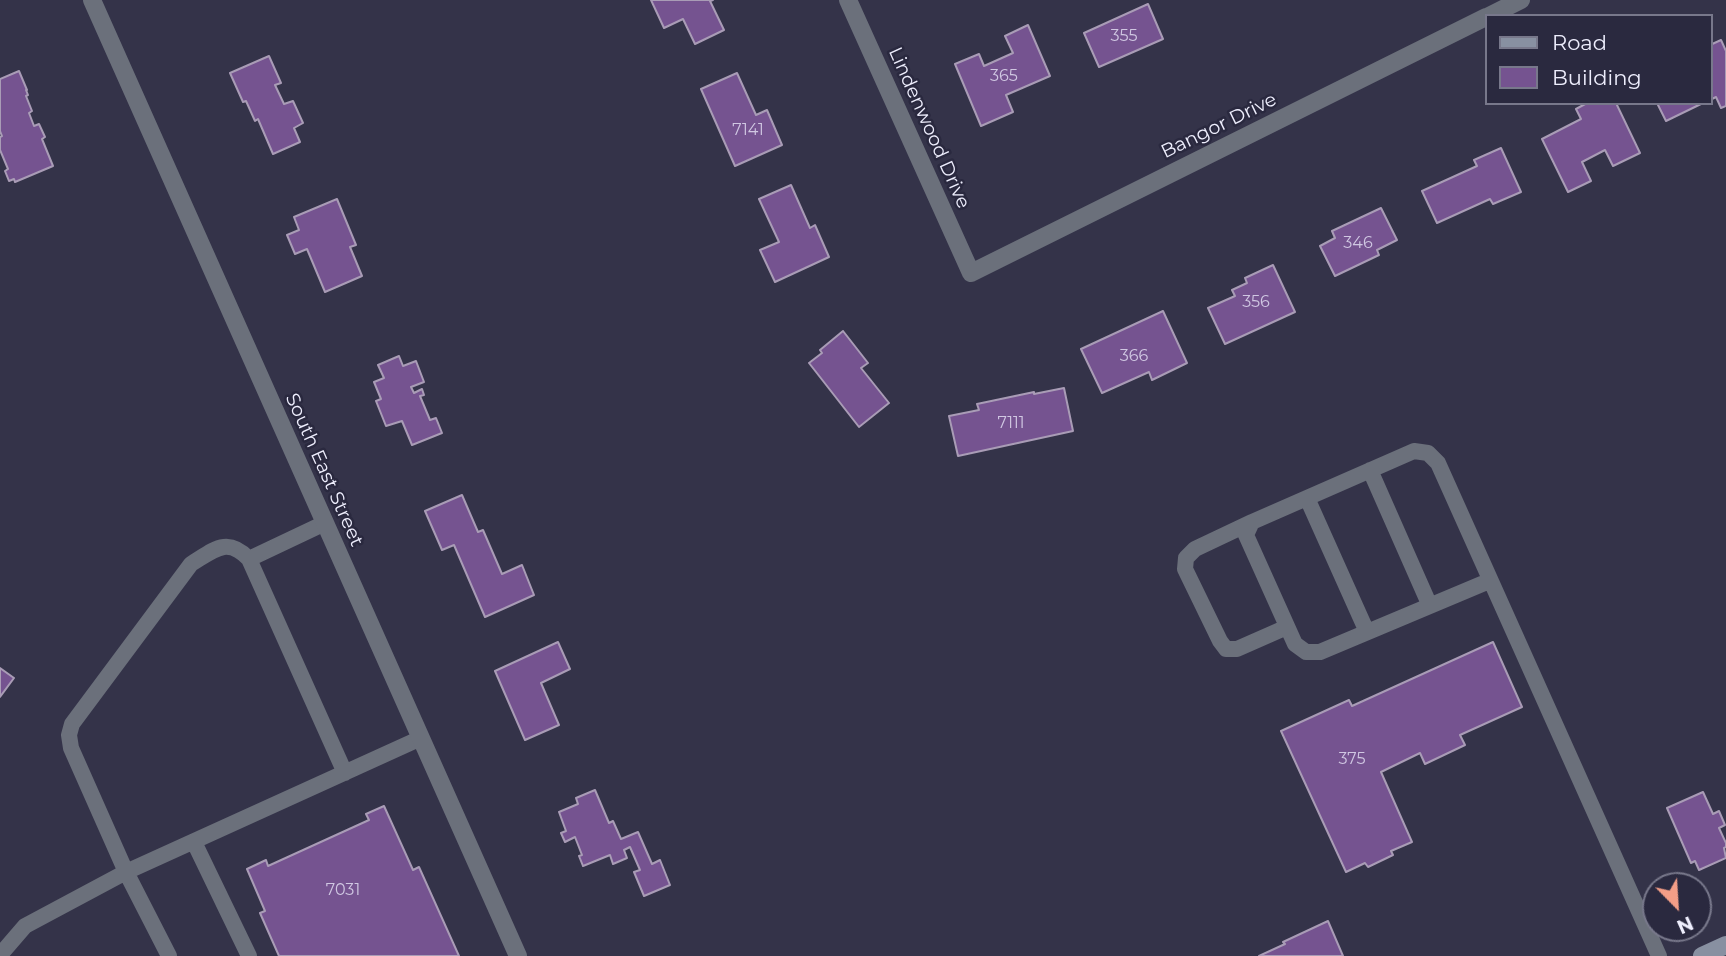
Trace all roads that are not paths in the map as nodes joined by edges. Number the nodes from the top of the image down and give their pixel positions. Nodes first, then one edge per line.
1 (92, 0) edge
2 (848, 0) edge
3 (1521, 0) edge
4 (1491, 14) edge
5 (1484, 17) edge
6 (971, 273) joint
7 (1370, 470) junction
8 (1307, 498) junction
9 (1252, 522) junction
10 (325, 523) junction
11 (249, 559) junction
12 (1489, 581) junction
13 (1430, 606) junction
14 (1287, 627) junction
15 (1367, 632) junction
16 (421, 738) junction
17 (345, 773) junction
18 (194, 842) junction
19 (126, 872) junction
20 (1726, 945) edge
21 (0, 956) edge
22 (169, 956) edge
23 (249, 956) edge
24 (518, 956) edge
25 (1660, 956) edge
26 (1702, 956) edge

1 - 10 street, South East Street
2 - 6 street, Lindenwood Drive
3 - 4 street, Bangor Drive
5 - 6 street, Bangor Drive
7 - 8 lane
7 - 12 lane
7 - 13 lane
8 - 9 lane
8 - 15 lane
9 - 14 lane
9 - 14 lane
10 - 11 lane
10 - 16 street, South East Street
11 - 17 lane
11 - 19 lane
12 - 13 lane
12 - 25 lane
13 - 15 lane
14 - 15 lane
16 - 17 lane
16 - 24 street, South East Street
17 - 18 lane
18 - 19 lane
18 - 23 lane
19 - 21 lane
19 - 22 lane
20 - 26 main road

